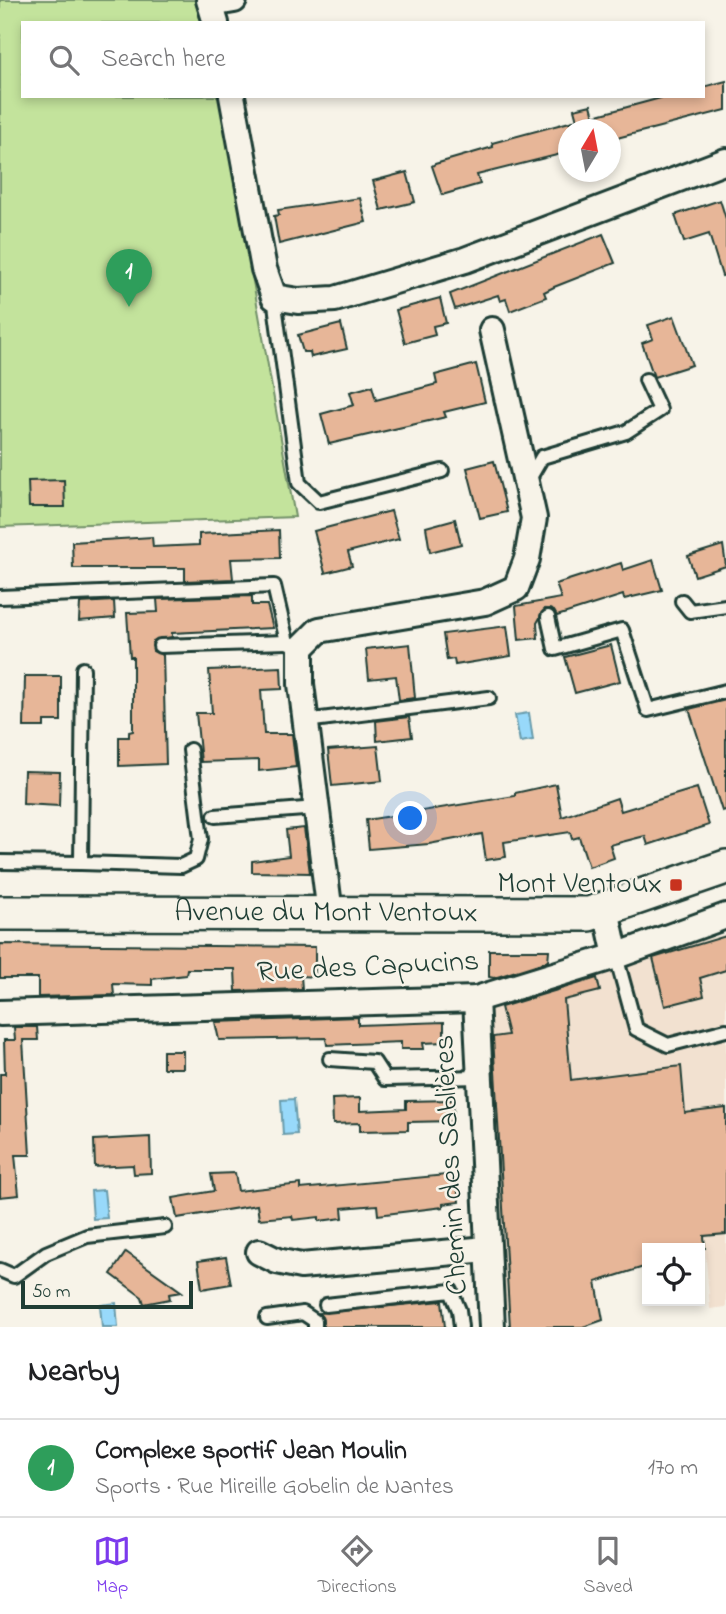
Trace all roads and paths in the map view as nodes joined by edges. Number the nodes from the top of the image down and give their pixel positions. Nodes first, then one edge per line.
1 (232, 98) edge
2 (726, 161) edge
3 (274, 297) junction
4 (492, 330) dead end
5 (646, 380) dead end
6 (442, 471) dead end
7 (526, 484) junction
8 (0, 597) edge
9 (682, 601) dead end
10 (726, 606) edge
11 (548, 617) dead end
12 (294, 645) junction
13 (160, 646) dead end
14 (83, 669) dead end
15 (726, 691) edge
16 (489, 698) dead end
17 (305, 721) junction
18 (190, 750) dead end
19 (317, 808) junction
20 (215, 816) dead end
21 (0, 862) edge
22 (81, 863) junction
23 (726, 867) edge
24 (606, 910) junction
25 (0, 913) edge
26 (330, 914) junction
27 (726, 916) edge
28 (616, 956) junction
29 (476, 999) junction
30 (0, 1013) edge
31 (726, 1030) edge
32 (330, 1059) dead end
33 (480, 1077) junction
34 (165, 1227) dead end
35 (487, 1250) junction
36 (259, 1252) dead end
37 (0, 1270) edge
38 (14, 1276) junction
39 (0, 1280) edge
40 (326, 1305) dead end
41 (267, 1318) dead end
42 (316, 1327) edge
43 (461, 1327) edge
44 (492, 1327) edge

1 - 3 street
2 - 3 street
3 - 6 lane
4 - 7 street
5 - 7 lane
7 - 12 street
8 - 12 lane
9 - 10 lane
11 - 15 lane
12 - 13 lane
12 - 17 street
14 - 22 lane
16 - 17 lane
17 - 19 street
18 - 22 lane
19 - 20 lane
19 - 26 street
21 - 22 lane
23 - 24 main road, Avenue du Mont Ventoux
24 - 26 main road, Avenue du Mont Ventoux
24 - 28 street
25 - 26 main road, Avenue du Mont Ventoux
27 - 28 street, Rue des Capucins
28 - 29 street, Rue des Capucins
28 - 31 lane
29 - 30 street, Rue des Capucins
29 - 33 street, Chemin des Sablières
32 - 33 lane
33 - 35 street, Chemin des Sablières
34 - 38 lane
35 - 36 street
35 - 44 street, Chemin des Sablières
37 - 38 lane
38 - 39 lane
40 - 43 lane
41 - 42 lane

